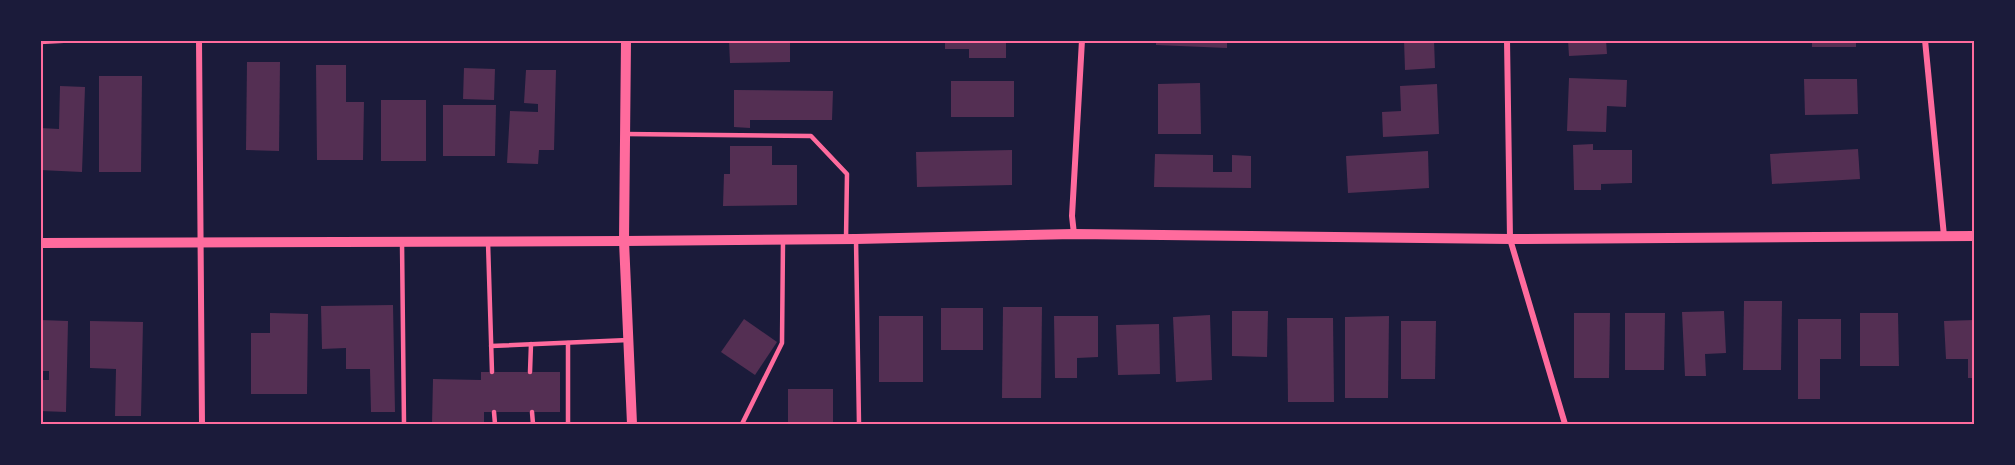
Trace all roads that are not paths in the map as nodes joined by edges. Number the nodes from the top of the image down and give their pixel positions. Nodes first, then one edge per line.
1 (78, 40) edge
2 (199, 40) edge
3 (380, 40) edge
4 (465, 40) edge
5 (626, 40) edge
6 (1082, 40) edge
7 (1507, 40) edge
8 (1925, 40) edge
9 (400, 41) edge
10 (40, 42) edge
11 (625, 134) junction
12 (1074, 234) junction
13 (1944, 236) junction
14 (1974, 236) edge
15 (1510, 238) junction
16 (851, 239) junction
17 (783, 240) junction
18 (201, 241) junction
19 (402, 242) junction
20 (488, 242) junction
21 (624, 242) junction
22 (40, 243) edge
23 (628, 340) junction
24 (568, 343) junction
25 (531, 344) junction
26 (491, 346) junction
27 (492, 372) dead end
28 (530, 372) dead end
29 (494, 412) dead end
30 (532, 412) dead end
31 (202, 424) edge
32 (404, 424) edge
33 (495, 424) edge
34 (533, 424) edge
35 (568, 424) edge
36 (632, 424) edge
37 (742, 424) edge
38 (859, 424) edge
39 (1564, 424) edge

1 - 10 lane
2 - 18 street
3 - 9 lane
4 - 9 lane
5 - 11 street
6 - 12 street
7 - 15 street
8 - 13 street
11 - 16 lane
11 - 21 street
12 - 15 street
12 - 16 street
13 - 14 street
13 - 15 street
15 - 39 street
16 - 17 street
16 - 38 lane
17 - 21 street
17 - 37 lane
18 - 19 street
18 - 22 street
18 - 31 street
19 - 20 street
19 - 32 lane
20 - 21 street
20 - 26 lane
21 - 23 street
23 - 24 lane
23 - 36 street
24 - 25 lane
24 - 35 lane
25 - 26 lane
25 - 28 lane
26 - 27 lane
29 - 33 lane
30 - 34 lane

